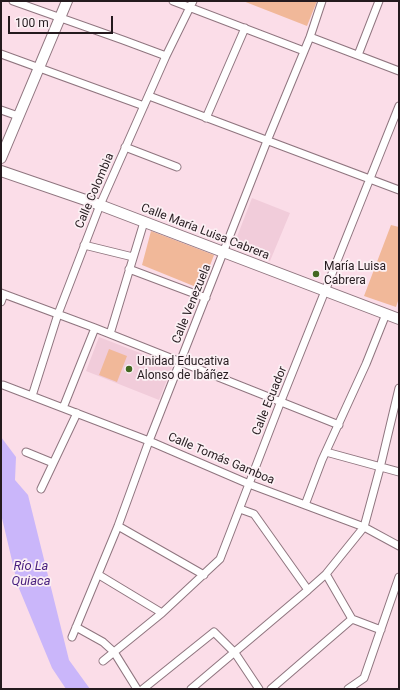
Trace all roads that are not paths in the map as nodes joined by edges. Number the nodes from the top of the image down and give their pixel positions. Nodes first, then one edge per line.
1 (13, 1) edge
2 (67, 1) edge
3 (173, 1) edge
4 (322, 1) edge
5 (379, 1) edge
6 (192, 4) edge
7 (60, 18) junction
8 (245, 28) junction
9 (310, 37) junction
10 (304, 52) junction
11 (1, 54) edge
12 (166, 56) junction
13 (358, 56) junction
14 (38, 68) junction
15 (399, 71) edge
16 (148, 96) junction
17 (144, 106) junction
18 (399, 106) edge
19 (1, 110) edge
20 (18, 116) junction
21 (206, 118) junction
22 (267, 141) junction
23 (125, 147) junction
24 (1, 158) edge
25 (178, 167) dead end
26 (1, 171) edge
27 (369, 180) junction
28 (399, 190) edge
29 (100, 205) junction
30 (144, 222) junction
31 (84, 245) junction
32 (224, 253) junction
33 (133, 258) junction
34 (129, 269) junction
35 (326, 291) junction
36 (2, 293) edge
37 (206, 298) junction
38 (1, 302) edge
39 (58, 314) junction
40 (386, 314) junction
41 (399, 319) edge
42 (95, 328) junction
43 (110, 334) junction
44 (180, 362) junction
45 (3, 385) dead end
46 (399, 388) edge
47 (32, 396) junction
48 (281, 401) junction
49 (63, 408) junction
50 (77, 413) junction
51 (339, 425) junction
52 (149, 441) junction
53 (26, 452) dead end
54 (326, 452) junction
55 (53, 463) junction
56 (380, 468) junction
57 (399, 472) edge
58 (249, 484) junction
59 (41, 489) dead end
60 (305, 506) junction
61 (240, 509) junction
62 (118, 526) junction
63 (364, 527) junction
64 (399, 546) edge
65 (99, 574) junction
66 (326, 574) junction
67 (204, 575) junction
68 (399, 577) edge
69 (308, 590) junction
70 (162, 613) junction
71 (352, 619) junction
72 (76, 628) junction
73 (381, 630) junction
74 (72, 637) dead end
75 (114, 652) junction
76 (235, 653) junction
77 (103, 661) dead end
78 (137, 689) edge
79 (143, 689) edge
80 (191, 689) edge
81 (259, 689) edge
82 (271, 689) edge
83 (348, 689) edge

1 - 7 street
2 - 7 street
3 - 6 street
4 - 9 street, Calle Venezuela
5 - 13 street
6 - 8 street
6 - 12 street, Calle Colombia
7 - 12 street
7 - 14 street
8 - 10 street
8 - 21 street
9 - 10 street, Calle Venezuela
9 - 13 street
10 - 22 street, Calle Venezuela
11 - 14 street
12 - 16 street, Calle Colombia
13 - 15 street
14 - 17 street
14 - 20 street
16 - 17 street, Calle Colombia
16 - 21 street
17 - 23 street, Calle Colombia
18 - 27 street, Calle Ecuador
19 - 20 street
20 - 24 street
21 - 22 street
22 - 27 street
22 - 32 street, Calle Venezuela
23 - 25 street
23 - 29 street, Calle Colombia
26 - 29 street, Calle María Luisa Cabrera
27 - 28 street
27 - 35 street, Calle Ecuador
29 - 30 street, Calle María Luisa Cabrera
29 - 31 street, Calle Colombia
30 - 32 street, Calle María Luisa Cabrera
30 - 33 street
31 - 33 street
31 - 39 street, Calle Colombia
32 - 35 street, Calle María Luisa Cabrera
32 - 37 street, Calle Venezuela
33 - 34 street
34 - 37 street
34 - 43 street
35 - 40 street, Calle María Luisa Cabrera
35 - 48 street, Calle Ecuador
36 - 38 street
36 - 39 street
37 - 44 street, Calle Venezuela
39 - 42 street
39 - 47 street, Calle Colombia
40 - 41 street, Calle María Luisa Cabrera
40 - 51 street
42 - 43 street
42 - 49 street
43 - 44 street
44 - 48 street
44 - 52 street, Calle Venezuela
45 - 47 street, Calle Tomás Gamboa
46 - 56 street
47 - 49 street, Calle Tomás Gamboa
48 - 51 street
48 - 58 street, Calle Ecuador
49 - 50 street, Calle Tomás Gamboa
50 - 52 street, Calle Tomás Gamboa
50 - 55 street
51 - 54 street
52 - 58 street, Calle Tomás Gamboa
52 - 62 street, Calle Venezuela
53 - 55 street
54 - 56 street
54 - 60 street
55 - 59 street
56 - 57 street
56 - 63 street
58 - 60 street, Calle Tomás Gamboa
58 - 61 street, Calle Ecuador
60 - 63 street, Calle Tomás Gamboa
61 - 67 street, Calle Ecuador
61 - 69 street
62 - 65 street, Calle Venezuela
62 - 67 street
63 - 64 street, Calle Tomás Gamboa
63 - 66 street
65 - 70 street
65 - 72 street, Calle Venezuela
66 - 69 street
66 - 71 street
67 - 70 street, Calle Ecuador
68 - 73 street
69 - 76 street
70 - 75 street, Calle Ecuador
71 - 73 street
71 - 82 street
72 - 74 street, Calle Venezuela
72 - 75 street
73 - 83 street
75 - 77 street, Calle Ecuador
75 - 78 street
76 - 79 street
76 - 80 street
76 - 81 street

